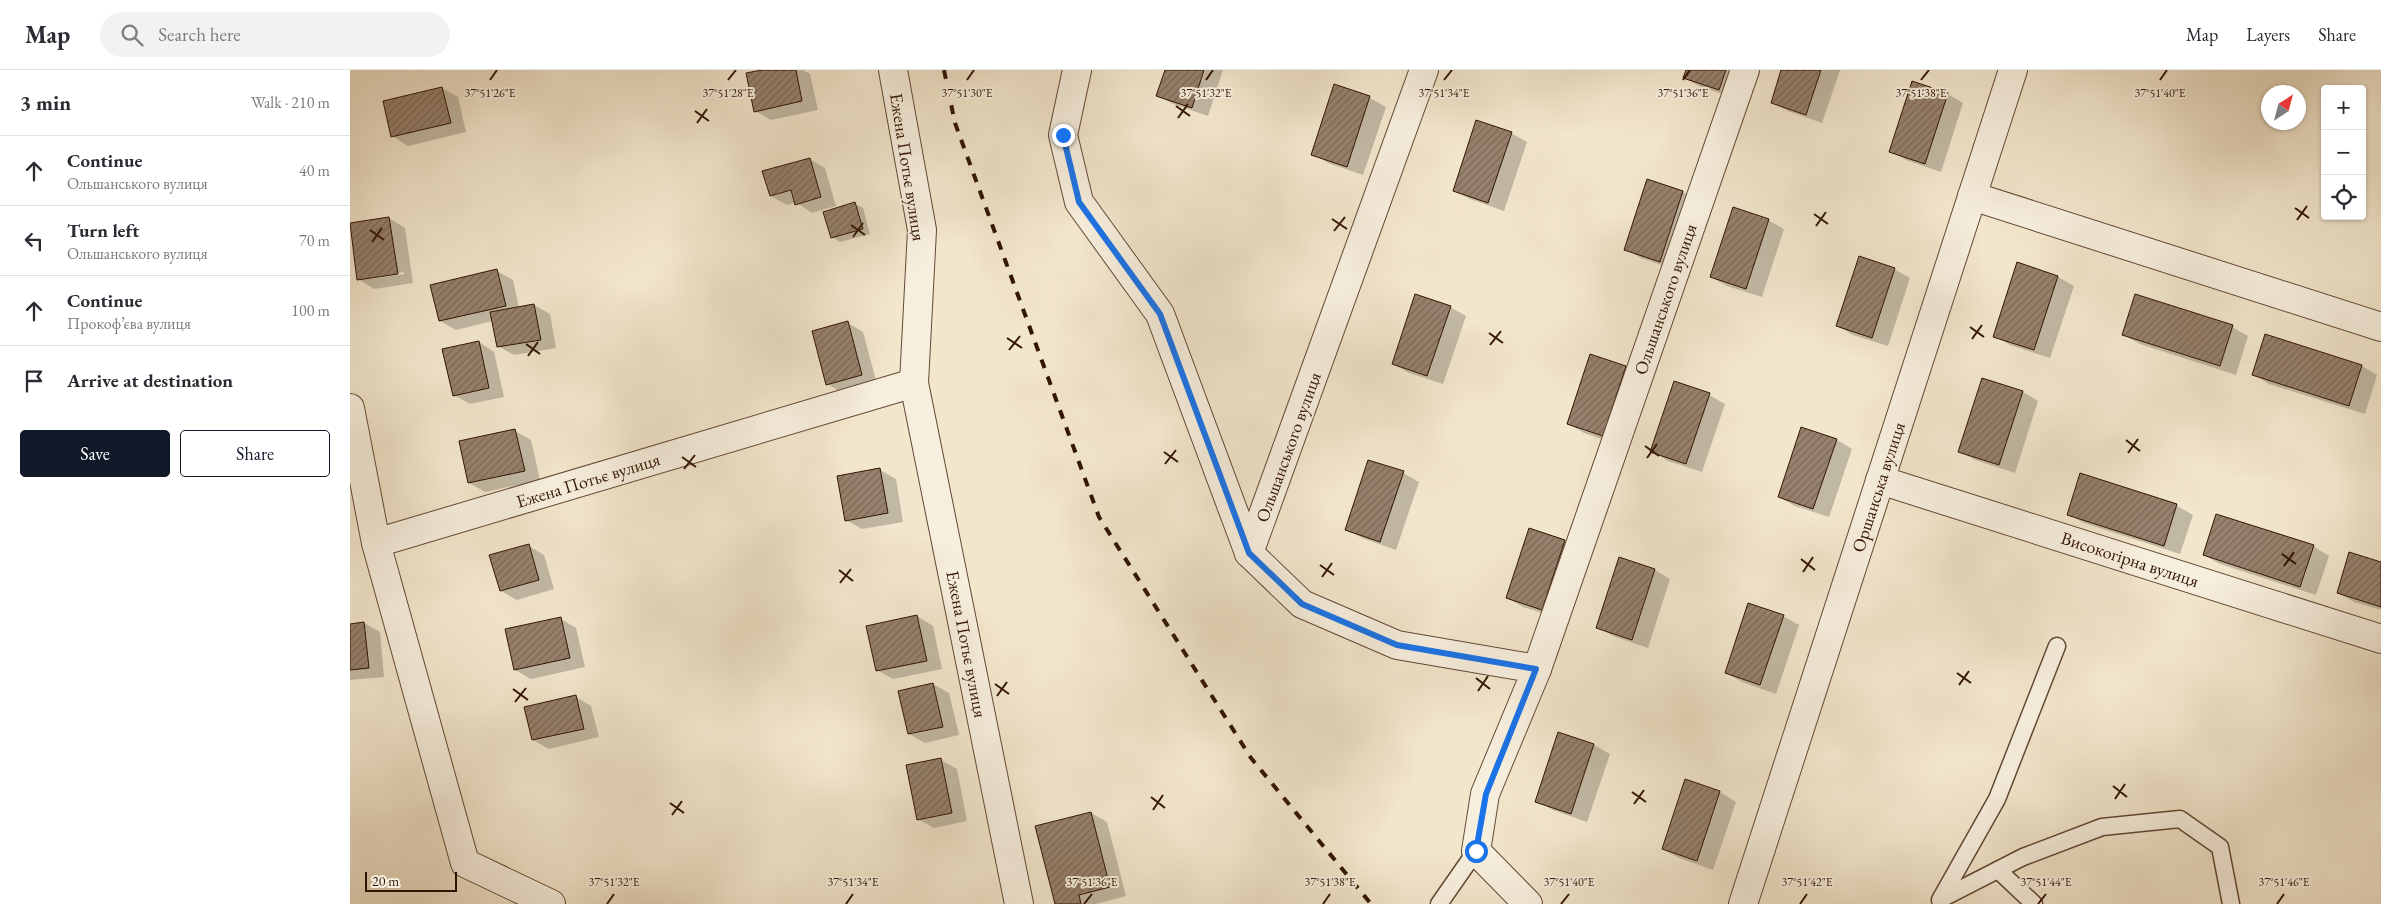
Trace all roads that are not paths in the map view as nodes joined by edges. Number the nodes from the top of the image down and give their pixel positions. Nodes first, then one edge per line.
1 (893, 70) edge
2 (1078, 70) edge
3 (1424, 70) edge
4 (1745, 70) edge
5 (2013, 70) edge
6 (1972, 196) junction
7 (2381, 327) edge
8 (914, 383) junction
9 (350, 408) edge
10 (1880, 480) junction
11 (376, 543) junction
12 (1249, 553) junction
13 (2381, 639) edge
14 (2057, 646) dead end
15 (1536, 669) junction
16 (1476, 851) junction
17 (1998, 870) junction
18 (1939, 901) edge
19 (551, 904) edge
20 (1019, 904) edge
21 (1439, 904) edge
22 (1528, 904) edge
23 (1743, 904) edge
24 (2034, 904) edge
25 (2231, 904) edge

1 - 8 street, Ежена Потьє вулиця
2 - 12 street
3 - 12 street, Ольшанського вулиця
4 - 15 street, Ольшанського вулиця
5 - 6 street, Оршанська вулиця
6 - 7 street
6 - 10 street, Оршанська вулиця
8 - 11 street, Ежена Потьє вулиця
8 - 20 street, Ежена Потьє вулиця
9 - 11 street
10 - 13 street, Високогірна вулиця
10 - 23 street, Оршанська вулиця
11 - 19 street
12 - 15 street
14 - 18 lane
15 - 16 street, Ольшанського вулиця
16 - 21 lane
16 - 22 street
17 - 18 lane
17 - 24 lane
17 - 25 lane

